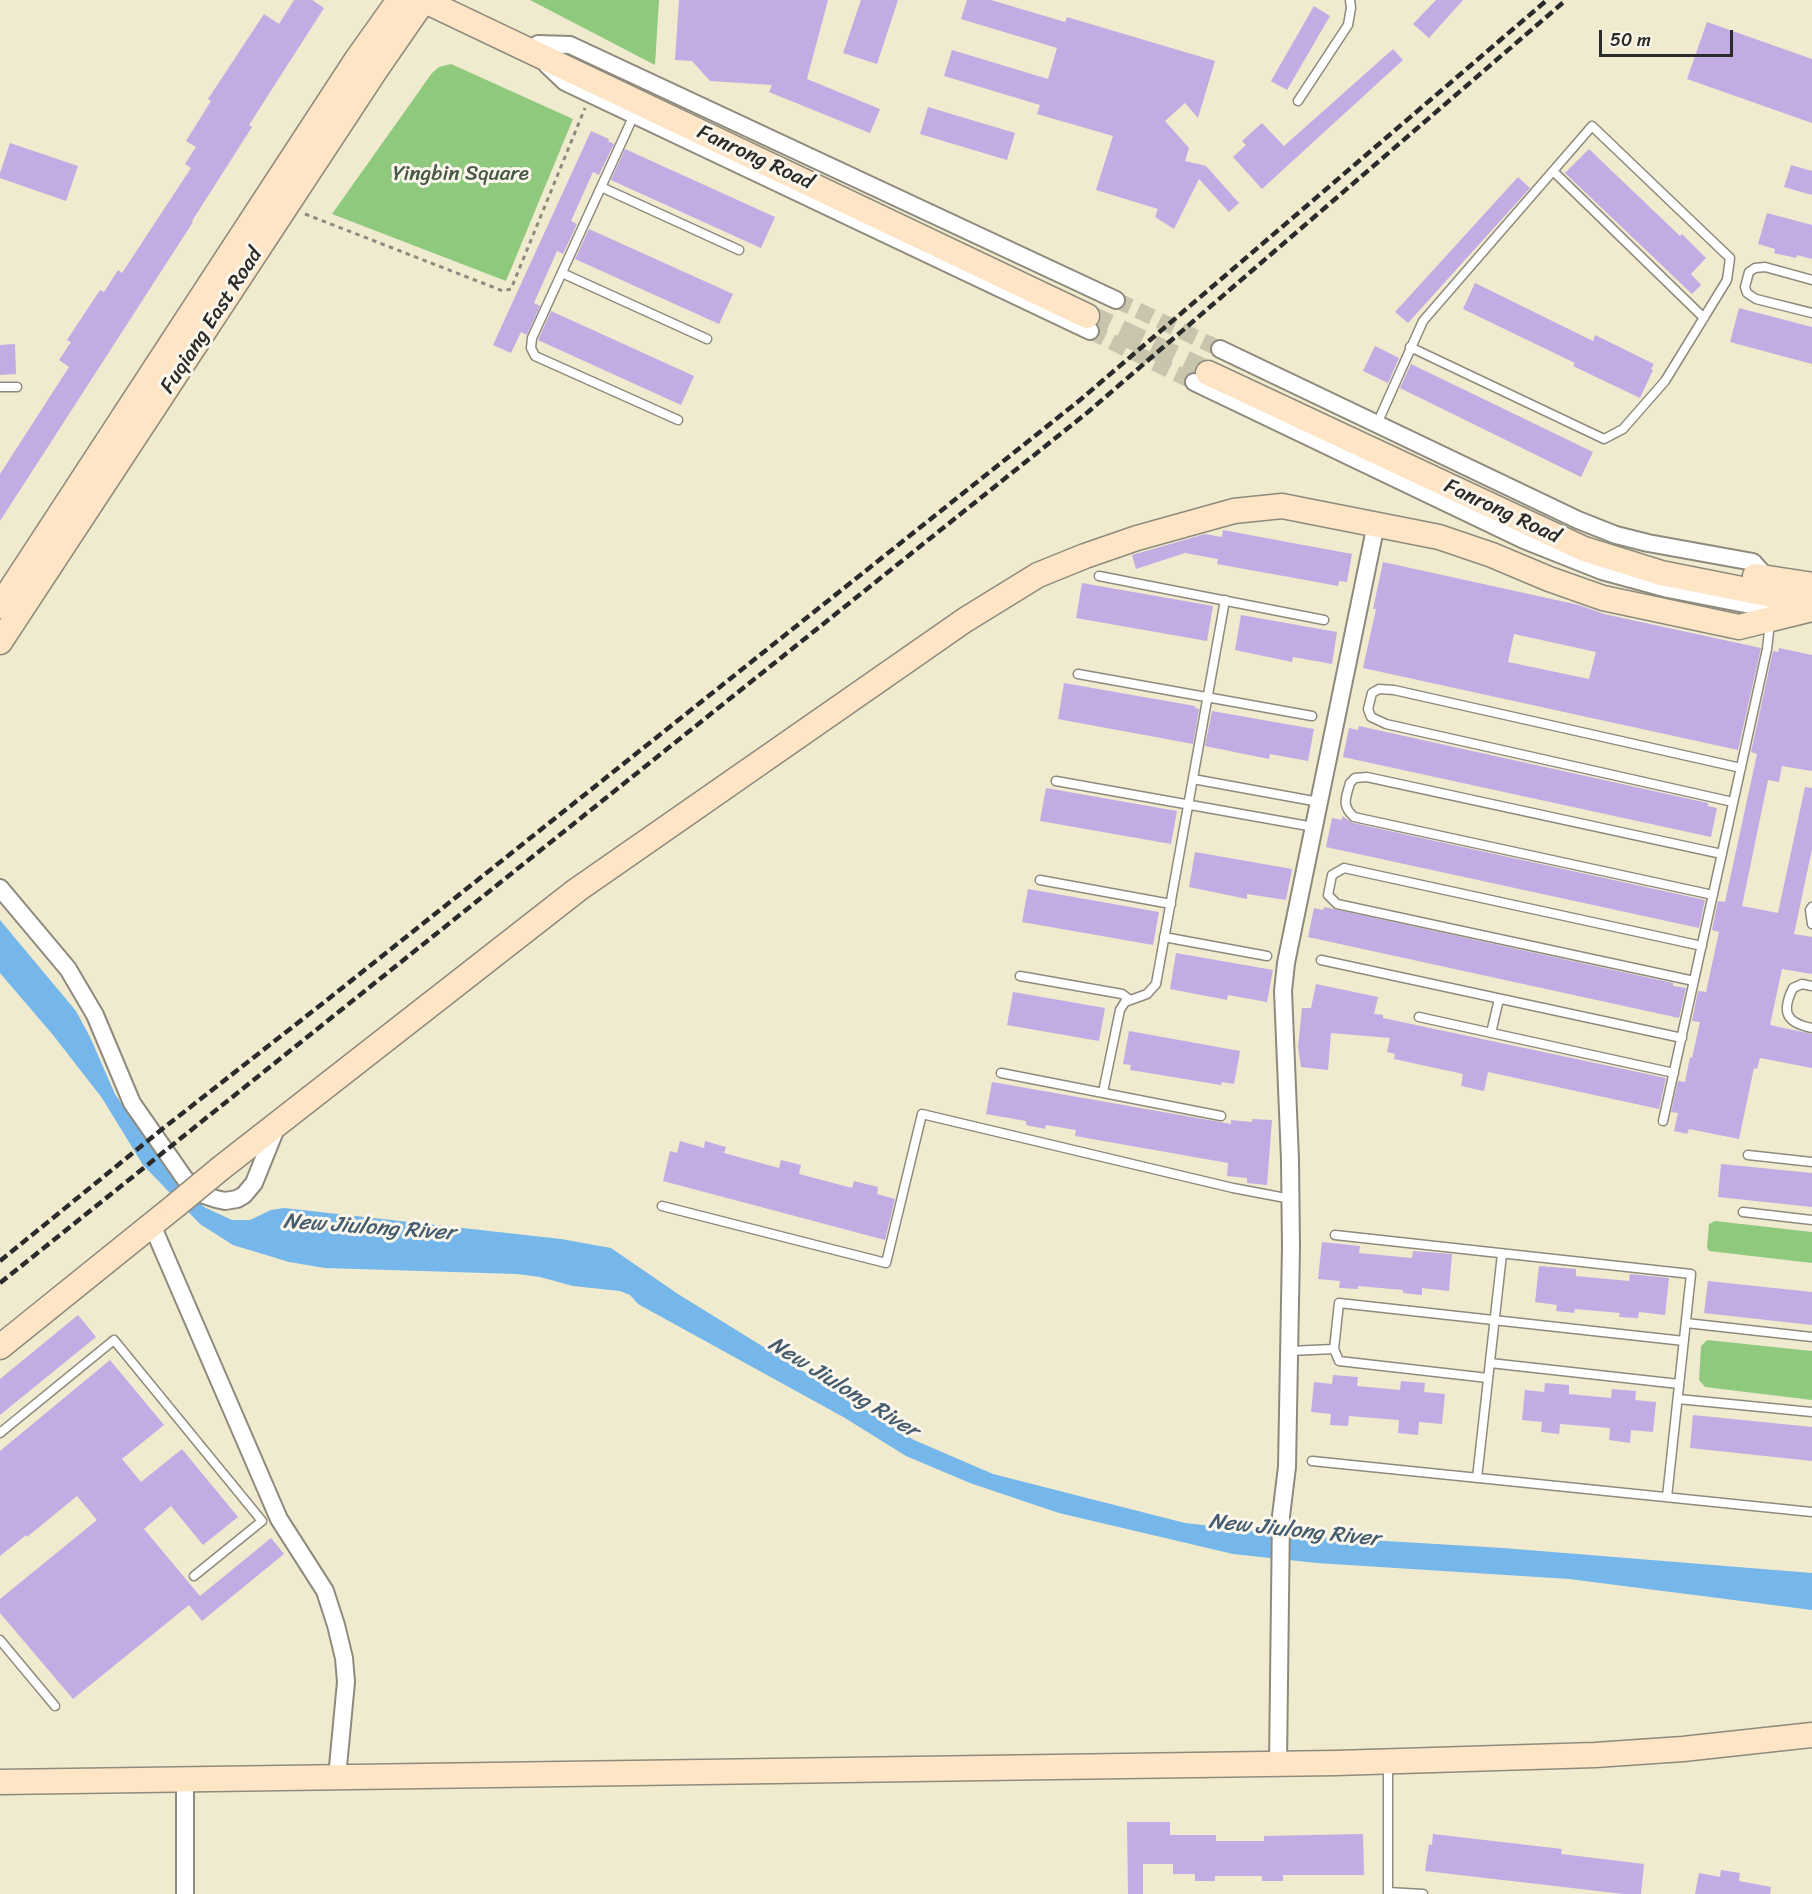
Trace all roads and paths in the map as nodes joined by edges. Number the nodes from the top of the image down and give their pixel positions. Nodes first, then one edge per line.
1 (399, 0) edge
2 (424, 0) edge
3 (446, 0) edge
4 (1350, 0) edge
5 (538, 50) junction
6 (590, 94) junction
7 (1298, 101) dead end
8 (634, 115) junction
9 (1552, 171) junction
10 (601, 187) junction
11 (286, 207) junction
12 (739, 250) dead end
13 (562, 273) junction
14 (1812, 280) edge
15 (1812, 313) edge
16 (1097, 314) junction
17 (1704, 318) junction
18 (707, 339) dead end
19 (1410, 347) junction
20 (1209, 367) junction
21 (0, 387) edge
22 (17, 387) dead end
23 (678, 420) dead end
24 (1376, 426) junction
25 (1376, 524) junction
26 (1099, 576) dead end
27 (1767, 578) junction
28 (1812, 585) edge
29 (1225, 600) junction
30 (0, 606) edge
31 (1812, 606) edge
32 (1770, 619) junction
33 (1324, 620) dead end
34 (0, 642) edge
35 (1078, 674) dead end
36 (1208, 697) junction
37 (1312, 716) dead end
38 (1741, 768) junction
39 (1193, 779) junction
40 (1056, 781) dead end
41 (1319, 802) junction
42 (1733, 802) junction
43 (1188, 805) junction
44 (1314, 827) junction
45 (1722, 854) junction
46 (1040, 880) dead end
47 (0, 888) edge
48 (1713, 895) junction
49 (1171, 904) junction
50 (1812, 907) edge
51 (1812, 924) edge
52 (1164, 938) junction
53 (1702, 946) junction
54 (1267, 956) dead end
55 (1321, 960) dead end
56 (1020, 976) dead end
57 (1694, 981) junction
58 (1812, 986) edge
59 (1498, 999) junction
60 (1130, 1000) junction
61 (1419, 1017) dead end
62 (1812, 1028) edge
63 (1491, 1033) junction
64 (1682, 1038) junction
65 (1001, 1073) dead end
66 (1674, 1073) junction
67 (1103, 1092) junction
68 (1221, 1116) dead end
69 (1664, 1121) dead end
70 (277, 1124) junction
71 (1748, 1155) dead end
72 (1812, 1162) edge
73 (1291, 1199) junction
74 (662, 1206) dead end
75 (1743, 1212) dead end
76 (1812, 1220) edge
77 (152, 1225) junction
78 (1335, 1235) dead end
79 (1502, 1254) junction
80 (1495, 1320) junction
81 (1686, 1323) junction
82 (1812, 1337) edge
83 (1684, 1341) junction
84 (0, 1347) edge
85 (1334, 1349) junction
86 (1289, 1351) junction
87 (1490, 1363) junction
88 (1488, 1378) junction
89 (1679, 1384) junction
90 (1678, 1399) junction
91 (1812, 1412) edge
92 (0, 1433) edge
93 (1312, 1461) dead end
94 (1477, 1478) junction
95 (1667, 1497) junction
96 (1812, 1512) edge
97 (194, 1576) dead end
98 (0, 1640) edge
99 (3, 1650) edge
100 (55, 1706) dead end
101 (1812, 1735) edge
102 (1388, 1761) junction
103 (1278, 1764) junction
104 (337, 1777) junction
105 (185, 1779) junction
106 (0, 1782) edge
107 (1389, 1893) edge
108 (185, 1894) edge
109 (1423, 1894) edge

1 - 30 street, Fuqiang East Road
2 - 5 street, Fanrong Road
2 - 11 street, Fuqiang East Road
3 - 5 street, Fanrong Road
4 - 7 lane
5 - 6 street
5 - 16 street, Fanrong Road
5 - 16 street
6 - 8 street
6 - 11 path
8 - 10 lane
8 - 16 street
9 - 17 lane
9 - 17 lane
9 - 19 lane
10 - 12 lane
10 - 13 lane
11 - 34 street, Fuqiang East Road
13 - 18 lane
13 - 23 lane
14 - 15 lane
17 - 19 lane
19 - 24 lane
20 - 24 street
20 - 27 street, Fanrong Road
20 - 31 street, Fanrong Road
21 - 22 lane
24 - 27 street
25 - 32 street
25 - 41 street
25 - 70 street
26 - 29 lane
27 - 28 street, Fanrong Road
29 - 33 lane
29 - 36 lane
31 - 32 street
32 - 38 lane
35 - 36 lane
36 - 37 lane
36 - 39 lane
38 - 42 lane
38 - 42 lane
39 - 41 lane
39 - 43 lane
40 - 43 lane
41 - 44 street
42 - 45 lane
43 - 44 lane
43 - 49 lane
44 - 73 street
45 - 48 lane
45 - 48 lane
46 - 49 lane
47 - 70 street
48 - 53 lane
49 - 52 lane
50 - 51 lane
52 - 54 lane
52 - 60 lane
53 - 57 lane
53 - 57 lane
55 - 59 lane
56 - 60 lane
57 - 64 lane
58 - 62 lane
59 - 63 lane
59 - 64 lane
60 - 67 lane
61 - 63 lane
63 - 66 lane
64 - 66 lane
65 - 67 lane
66 - 69 lane
67 - 68 lane
70 - 77 street, bridge
71 - 72 lane
73 - 74 lane
73 - 86 street
75 - 76 lane
77 - 84 street
77 - 104 street
78 - 79 lane
79 - 80 lane
79 - 81 lane
80 - 83 lane
80 - 85 lane
80 - 87 lane
81 - 82 lane
81 - 83 lane
83 - 89 lane
85 - 86 lane
85 - 88 lane
86 - 103 street
87 - 88 lane
87 - 89 lane
88 - 94 lane
89 - 90 lane
90 - 91 lane
90 - 95 lane
92 - 97 lane
93 - 94 lane
94 - 95 lane
95 - 96 lane
98 - 99 lane
99 - 100 lane
101 - 102 street
102 - 103 street
102 - 107 lane
103 - 104 street
104 - 105 street
105 - 106 street
105 - 108 street
107 - 109 lane

